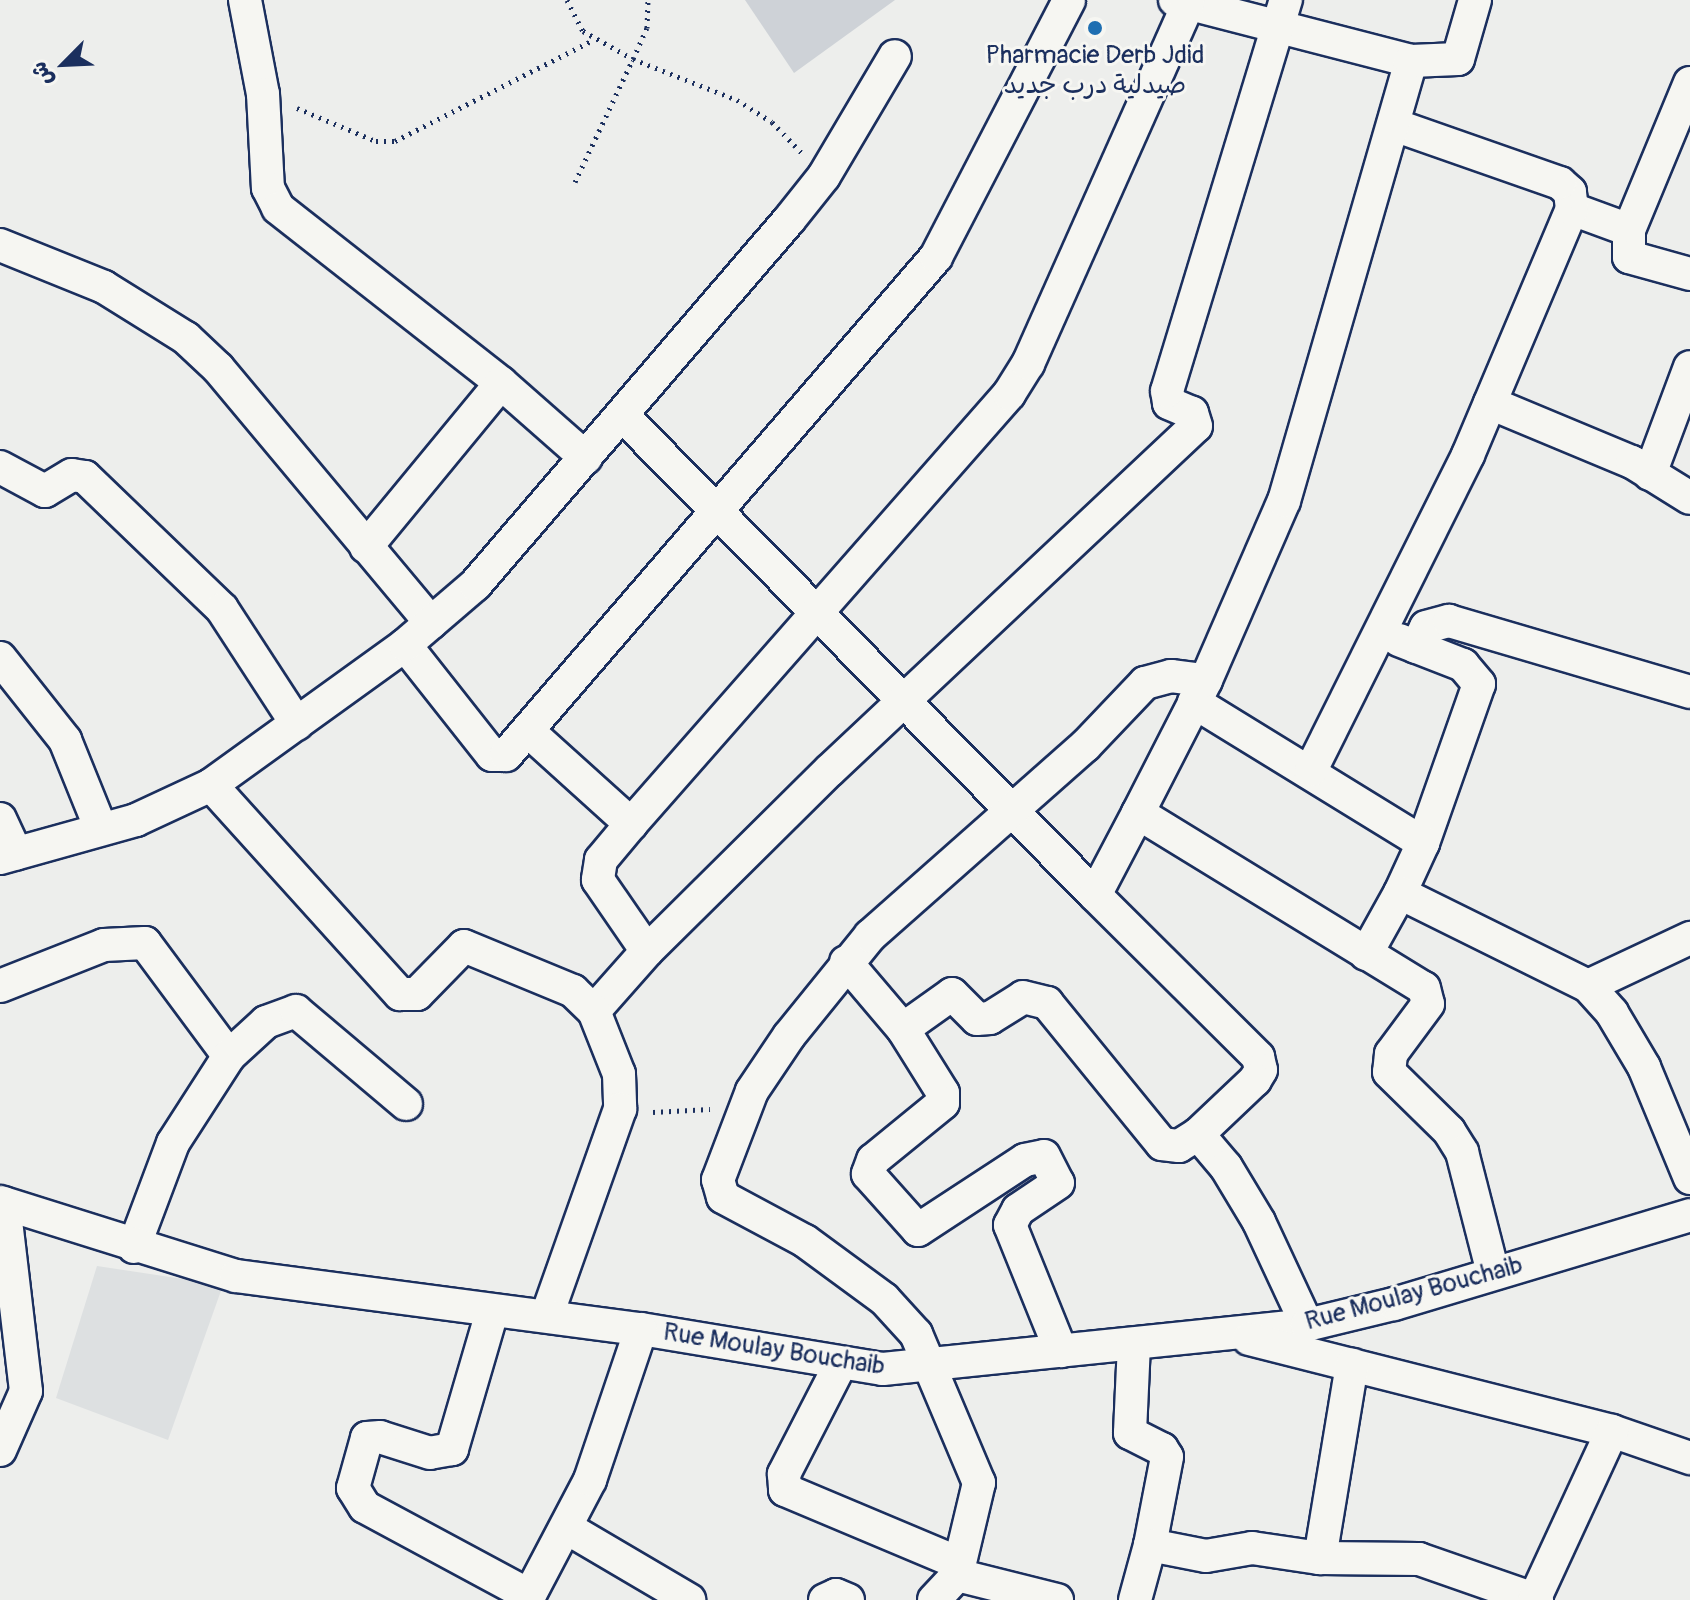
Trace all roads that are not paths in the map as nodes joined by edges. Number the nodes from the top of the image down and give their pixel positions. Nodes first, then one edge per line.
1 (245, 0) edge
2 (1069, 0) edge
3 (1475, 0) edge
4 (1182, 2) edge
5 (1282, 14) edge
6 (895, 56) dead end
7 (1411, 61) junction
8 (1690, 83) edge
9 (1394, 125) junction
10 (1572, 209) junction
11 (1629, 230) junction
12 (0, 245) edge
13 (1690, 274) edge
14 (1690, 367) edge
15 (501, 383) junction
16 (1490, 403) junction
17 (622, 415) junction
18 (586, 458) junction
19 (0, 467) edge
20 (1650, 474) junction
21 (1690, 498) edge
22 (718, 514) junction
23 (366, 547) junction
24 (817, 613) junction
25 (431, 623) junction
26 (1377, 631) junction
27 (405, 645) junction
28 (1416, 647) junction
29 (0, 658) edge
30 (1200, 691) junction
31 (1690, 692) edge
32 (904, 701) junction
33 (297, 724) junction
34 (528, 731) junction
35 (1311, 770) junction
36 (211, 785) junction
37 (1012, 812) junction
38 (1138, 813) junction
39 (0, 819) edge
40 (631, 824) junction
41 (101, 829) junction
42 (1423, 843) junction
43 (8, 856) edge
44 (1400, 893) junction
45 (1095, 895) junction
46 (1690, 938) edge
47 (647, 951) junction
48 (1366, 954) junction
49 (846, 962) junction
50 (0, 986) edge
51 (1588, 986) junction
52 (594, 1011) junction
53 (903, 1029) junction
54 (229, 1056) junction
55 (406, 1104) dead end
56 (1198, 1134) junction
57 (1690, 1178) edge
58 (2, 1202) edge
59 (1690, 1215) edge
60 (134, 1247) junction
61 (1493, 1273) junction
62 (492, 1312) junction
63 (547, 1315) junction
64 (1307, 1325) junction
65 (641, 1329) junction
66 (1231, 1335) junction
67 (1134, 1344) junction
68 (1061, 1351) junction
69 (840, 1365) junction
70 (1352, 1365) junction
71 (932, 1367) junction
72 (1612, 1431) junction
73 (0, 1450) edge
74 (1690, 1458) edge
75 (567, 1528) junction
76 (1150, 1545) junction
77 (1320, 1558) junction
78 (958, 1569) junction
79 (528, 1598) edge
80 (689, 1600) edge
81 (825, 1600) edge
82 (848, 1600) edge
83 (934, 1600) edge
84 (1057, 1600) edge
85 (1135, 1600) edge
86 (1535, 1600) edge

1 - 15 street
2 - 22 street
3 - 7 street
4 - 5 street
4 - 24 street
5 - 7 street
5 - 32 street
6 - 17 street
7 - 9 street
8 - 11 street
9 - 10 street
9 - 30 street
10 - 11 street
10 - 16 street
11 - 13 street
12 - 23 street
14 - 20 street
15 - 18 street
15 - 23 street
16 - 20 street
16 - 26 street
17 - 18 street
17 - 22 street
18 - 25 street
19 - 33 street
20 - 21 street
22 - 24 street
22 - 34 street
23 - 25 street
24 - 32 street
24 - 40 street
25 - 27 street
26 - 28 street
26 - 35 street
27 - 33 street
27 - 34 street
28 - 31 street
28 - 42 street
29 - 41 street
30 - 35 street
30 - 37 street
30 - 38 street
32 - 37 street
32 - 47 street
33 - 36 street
34 - 40 street
35 - 42 street
36 - 41 street
36 - 52 street
37 - 45 street
37 - 49 street
38 - 45 street
38 - 48 street
39 - 43 street
40 - 47 street
41 - 43 street
42 - 44 street
44 - 48 street
44 - 51 street
45 - 56 street
46 - 51 street
47 - 52 street
48 - 61 street
49 - 53 street
49 - 71 street
50 - 54 street
51 - 57 street
52 - 63 street
53 - 56 street
53 - 68 street
54 - 55 street
54 - 60 street
56 - 64 street
58 - 60 street, Rue Moulay Bouchaib
58 - 73 street
59 - 61 street, Rue Moulay Bouchaib
60 - 62 street, Rue Moulay Bouchaib
61 - 64 street, Rue Moulay Bouchaib
62 - 63 street, Rue Moulay Bouchaib
62 - 79 street
63 - 65 street, Rue Moulay Bouchaib
64 - 66 street, Rue Moulay Bouchaib
65 - 69 street, Rue Moulay Bouchaib
65 - 75 street
66 - 67 street, Rue Moulay Bouchaib
66 - 70 street
67 - 68 street, Rue Moulay Bouchaib
67 - 76 street
68 - 71 street, Rue Moulay Bouchaib
69 - 71 street, Rue Moulay Bouchaib
69 - 78 street
70 - 72 street
70 - 77 street
71 - 78 street
72 - 74 street
72 - 86 street
75 - 79 street
75 - 80 street
76 - 77 street
76 - 85 street
77 - 86 street
78 - 83 street
78 - 84 street
81 - 82 street

